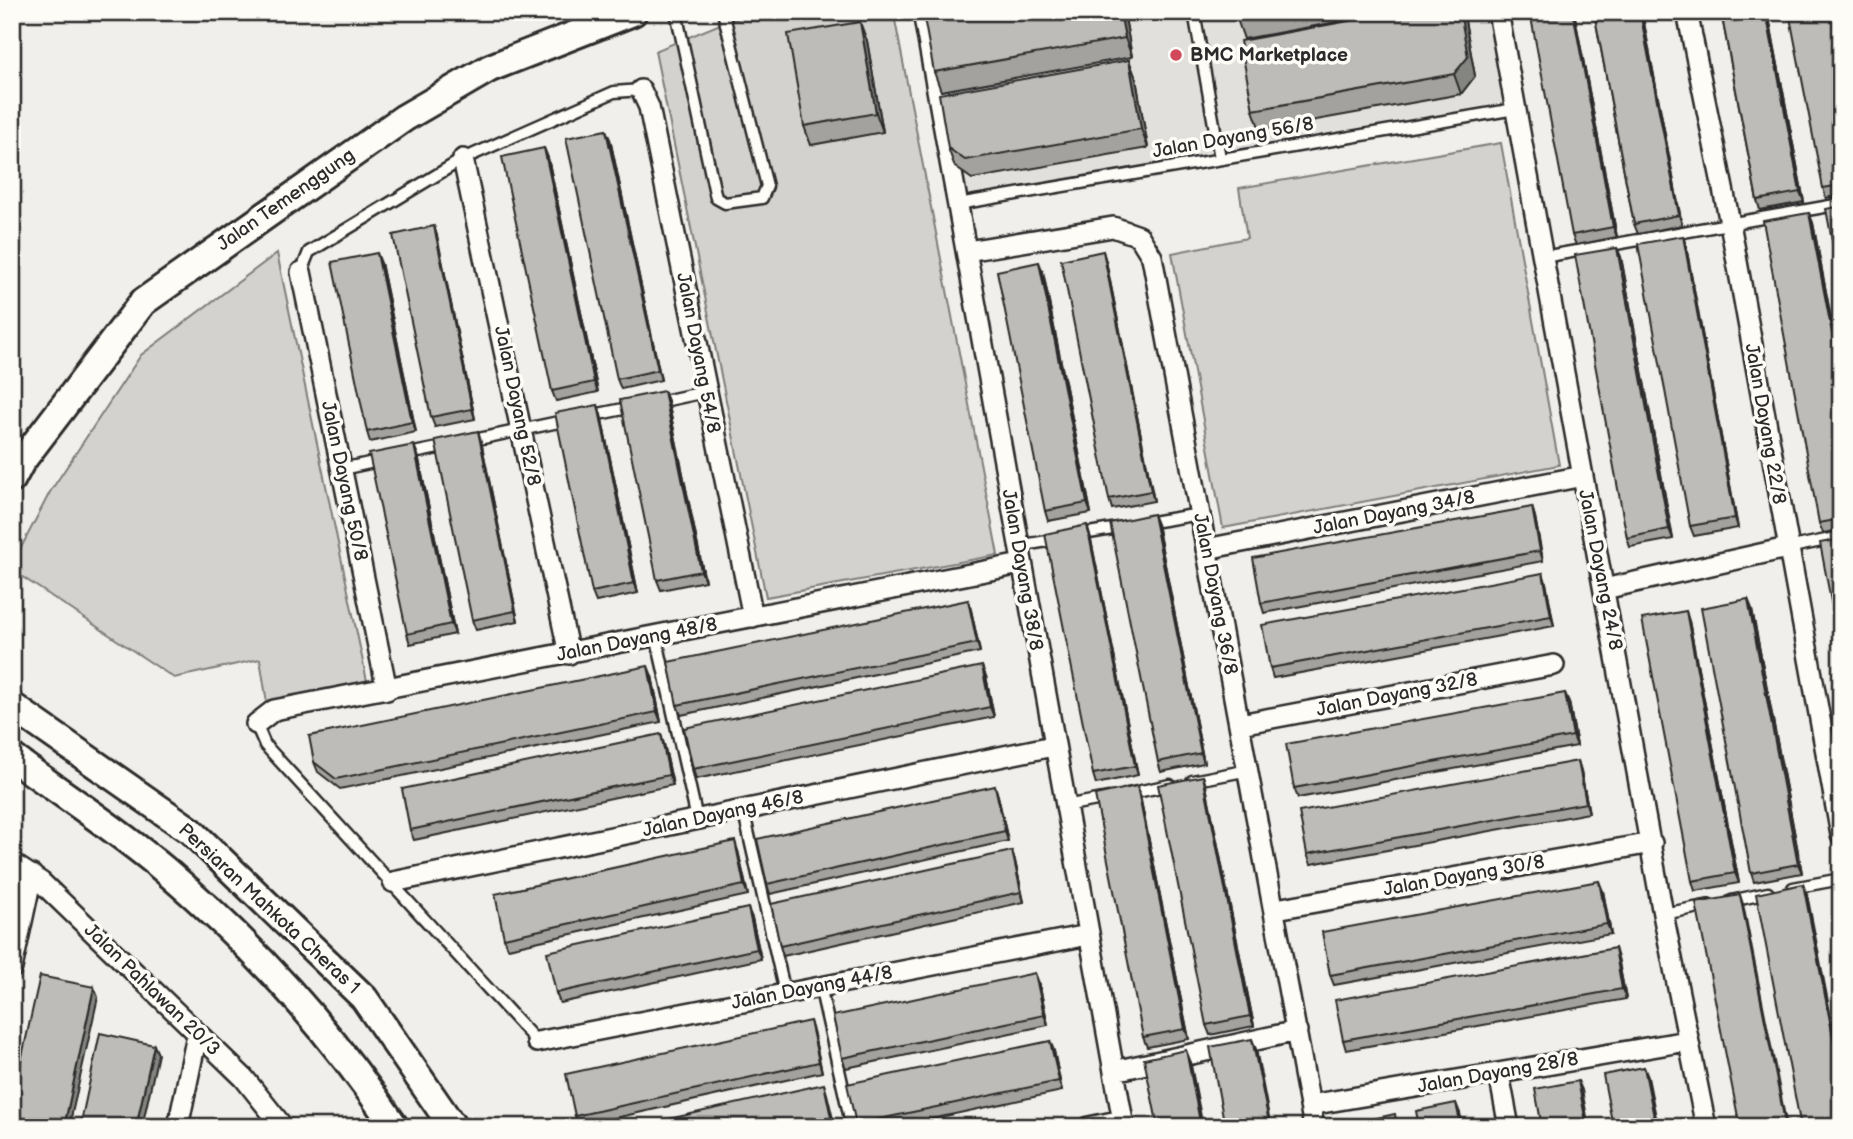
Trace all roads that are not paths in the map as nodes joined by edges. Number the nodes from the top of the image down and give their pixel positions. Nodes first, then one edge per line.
1 (633, 12) edge
2 (676, 12) edge
3 (723, 12) edge
4 (923, 12) edge
5 (1194, 12) edge
6 (1498, 12) edge
7 (1687, 12) edge
8 (641, 90) joint
9 (1515, 109) junction
10 (1220, 158) junction
11 (463, 159) junction
12 (958, 204) junction
13 (1841, 204) edge
14 (1730, 223) junction
15 (967, 251) junction
16 (1543, 257) junction
17 (301, 272) joint
18 (705, 392) junction
19 (523, 429) junction
20 (342, 469) junction
21 (1583, 477) junction
22 (12, 479) edge
23 (1200, 514) junction
24 (1841, 537) edge
25 (1787, 548) junction
26 (1206, 549) junction
27 (1020, 555) junction
28 (1604, 589) junction
29 (753, 617) junction
30 (656, 636) junction
31 (569, 654) junction
32 (1554, 665) dead end
33 (387, 690) junction
34 (12, 706) edge
35 (256, 724) joint
36 (1240, 724) junction
37 (1054, 746) junction
38 (12, 757) edge
39 (1249, 770) junction
40 (1064, 806) junction
41 (743, 809) junction
42 (697, 819) junction
43 (1841, 835) edge
44 (1652, 843) junction
45 (12, 863) edge
46 (32, 875) junction
47 (1841, 879) edge
48 (393, 882) junction
49 (1276, 909) junction
50 (1663, 914) junction
51 (1088, 935) junction
52 (12, 968) edge
53 (820, 986) junction
54 (785, 993) junction
55 (1297, 1031) junction
56 (197, 1035) junction
57 (1687, 1041) junction
58 (537, 1042) joint
59 (1114, 1071) junction
60 (1499, 1074) junction
61 (1310, 1105) junction
62 (1123, 1123) edge
63 (178, 1127) edge
64 (284, 1127) edge
65 (395, 1127) edge
66 (453, 1127) edge
67 (852, 1127) edge
68 (1089, 1127) edge
69 (1314, 1127) edge
70 (1509, 1127) edge
71 (1706, 1127) edge

1 - 22 main road, Jalan Temenggung
2 - 3 lane
4 - 12 street, Jalan Dayang 38/8
5 - 10 lane
6 - 9 street, Jalan Dayang 24/8
7 - 14 street, Jalan Dayang 22/8
8 - 11 lane
8 - 18 street, Jalan Dayang 54/8
9 - 10 lane, Jalan Dayang 56/8
9 - 16 street, Jalan Dayang 24/8
10 - 12 lane, Jalan Dayang 56/8
11 - 17 lane
11 - 19 street, Jalan Dayang 52/8
12 - 15 street, Jalan Dayang 38/8
13 - 14 lane
14 - 16 lane
14 - 25 street, Jalan Dayang 22/8
15 - 23 street, Jalan Dayang 36/8
15 - 27 street, Jalan Dayang 38/8
16 - 21 street, Jalan Dayang 24/8
17 - 20 street, Jalan Dayang 50/8
18 - 19 lane
18 - 29 street, Jalan Dayang 54/8
19 - 20 lane
19 - 31 street, Jalan Dayang 52/8
20 - 33 street, Jalan Dayang 50/8
21 - 26 street, Jalan Dayang 34/8
21 - 28 street, Jalan Dayang 24/8
23 - 26 street, Jalan Dayang 36/8
23 - 27 lane
24 - 25 lane
25 - 28 street
25 - 43 street, Jalan Dayang 22/8
26 - 36 street, Jalan Dayang 36/8
27 - 29 street, Jalan Dayang 48/8
27 - 37 street, Jalan Dayang 38/8
28 - 44 street, Jalan Dayang 24/8
29 - 30 street, Jalan Dayang 48/8
30 - 31 street, Jalan Dayang 48/8
30 - 42 lane
31 - 33 street, Jalan Dayang 48/8
32 - 36 street, Jalan Dayang 32/8
33 - 35 street, Jalan Dayang 48/8
34 - 66 main road, Persiaran Mahkota Cheras 1
35 - 48 lane
36 - 39 street, Jalan Dayang 36/8
37 - 40 street, Jalan Dayang 38/8
37 - 41 street, Jalan Dayang 46/8
38 - 65 main road
39 - 40 lane
39 - 49 street, Jalan Dayang 36/8
40 - 51 street, Jalan Dayang 38/8
41 - 42 street, Jalan Dayang 46/8
41 - 54 lane
42 - 48 street, Jalan Dayang 46/8
44 - 49 street, Jalan Dayang 30/8
44 - 50 street, Jalan Dayang 24/8
45 - 46 street, Jalan Pahlawan 20/3
46 - 52 street
46 - 56 street, Jalan Pahlawan 20/3
47 - 50 lane
48 - 58 lane
49 - 55 street, Jalan Dayang 36/8
50 - 57 street, Jalan Dayang 24/8
51 - 53 street, Jalan Dayang 44/8
51 - 59 street, Jalan Dayang 38/8
53 - 54 street, Jalan Dayang 44/8
53 - 67 lane
54 - 58 street, Jalan Dayang 44/8
55 - 59 street
55 - 61 street, Jalan Dayang 36/8
56 - 63 street
56 - 64 street, Jalan Pahlawan 20/3
57 - 60 street, Jalan Dayang 28/8
57 - 71 street, Jalan Dayang 24/8
59 - 62 street, Jalan Dayang 38/8
60 - 61 street, Jalan Dayang 28/8
60 - 70 street
61 - 69 street, Jalan Dayang 36/8
62 - 68 street

